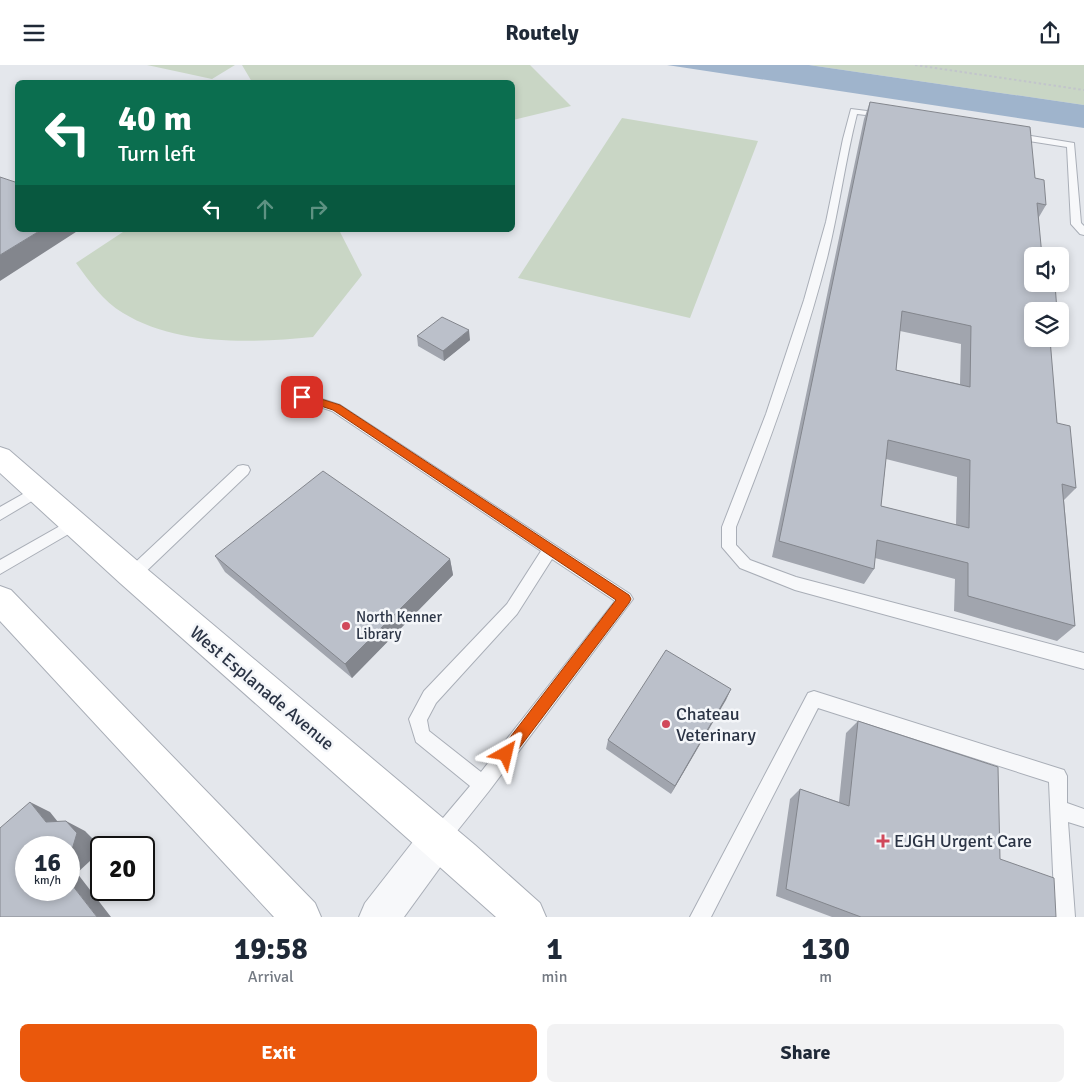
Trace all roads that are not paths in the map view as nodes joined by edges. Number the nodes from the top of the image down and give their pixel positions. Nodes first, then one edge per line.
1 (894, 117) edge
2 (1002, 134) edge
3 (1084, 232) edge
4 (302, 397) dead end
5 (0, 457) edge
6 (242, 470) dead end
7 (37, 491) junction
8 (0, 514) edge
9 (74, 524) junction
10 (550, 549) junction
11 (0, 567) edge
12 (131, 576) junction
13 (0, 600) edge
14 (1084, 661) edge
15 (483, 785) junction
16 (1058, 809) junction
17 (1084, 818) edge
18 (439, 838) junction
19 (300, 917) edge
20 (379, 917) edge
21 (526, 917) edge
22 (700, 917) edge
23 (1065, 917) edge

1 - 14 lane
2 - 3 lane
4 - 10 lane
5 - 7 main road, West Esplanade Avenue
6 - 12 lane
7 - 8 lane
7 - 9 main road, West Esplanade Avenue
9 - 11 lane
9 - 12 main road, West Esplanade Avenue
10 - 15 lane
10 - 15 lane
12 - 18 main road, West Esplanade Avenue
13 - 19 main road
15 - 18 lane
16 - 17 lane
16 - 22 lane
16 - 23 lane
18 - 20 street
18 - 21 main road, West Esplanade Avenue

